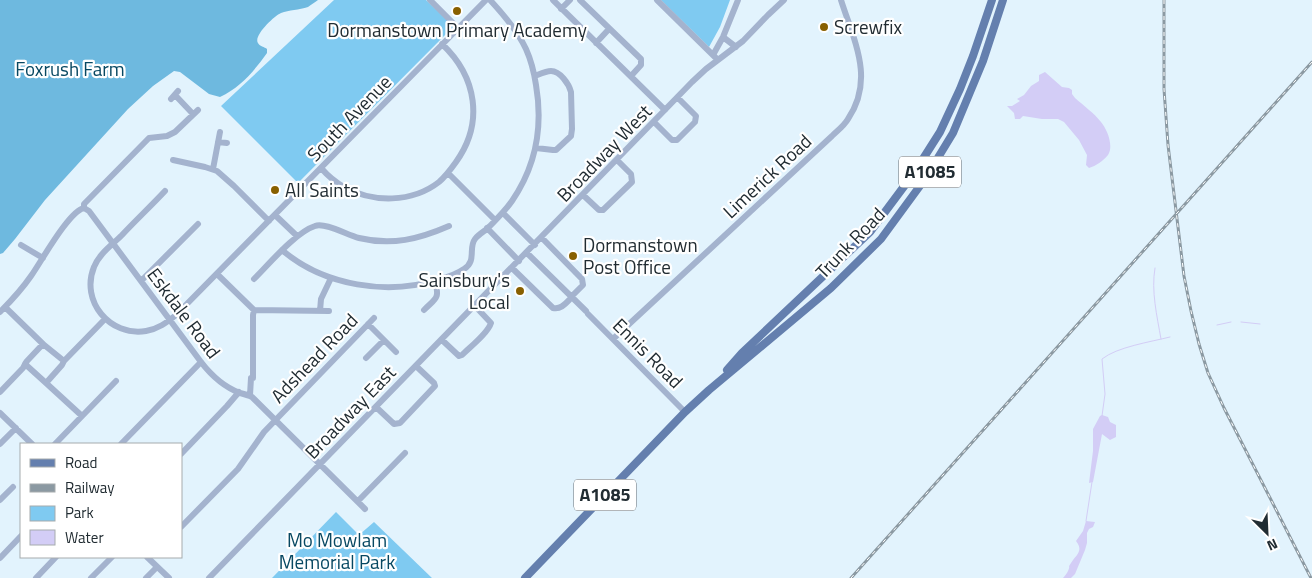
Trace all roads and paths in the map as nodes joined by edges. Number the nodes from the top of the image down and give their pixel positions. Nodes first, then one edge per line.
1 (430, 0) edge
2 (486, 0) edge
3 (490, 0) edge
4 (553, 0) edge
5 (570, 0) edge
6 (580, 0) edge
7 (657, 0) edge
8 (738, 0) edge
9 (784, 0) edge
10 (841, 0) edge
11 (992, 0) edge
12 (1002, 0) edge
13 (561, 9) junction
14 (458, 28) junction
15 (609, 29) junction
16 (723, 37) junction
17 (596, 43) junction
18 (442, 44) junction
19 (736, 47) junction
20 (716, 57) junction
21 (535, 76) junction
22 (631, 76) junction
23 (175, 95) dead end
24 (678, 98) junction
25 (665, 110) junction
26 (654, 122) junction
27 (149, 129) dead end
28 (220, 132) dead end
29 (152, 137) junction
30 (218, 142) junction
31 (227, 143) dead end
32 (536, 148) junction
33 (173, 160) dead end
34 (617, 160) junction
35 (184, 162) junction
36 (321, 168) junction
37 (213, 169) junction
38 (182, 171) dead end
39 (448, 173) junction
40 (165, 191) dead end
41 (583, 195) junction
42 (84, 208) junction
43 (503, 213) junction
44 (275, 215) junction
45 (496, 220) junction
46 (269, 221) junction
47 (198, 224) dead end
48 (449, 226) dead end
49 (487, 228) junction
50 (297, 236) junction
51 (542, 238) junction
52 (113, 243) junction
53 (535, 244) junction
54 (21, 245) dead end
55 (282, 250) junction
56 (527, 253) junction
57 (43, 258) junction
58 (519, 261) junction
59 (512, 268) junction
60 (261, 272) junction
61 (217, 274) junction
62 (266, 277) dead end
63 (331, 278) junction
64 (254, 279) dead end
65 (142, 281) junction
66 (435, 281) junction
67 (572, 297) junction
68 (475, 306) junction
69 (2, 310) edge
70 (254, 310) junction
71 (424, 310) dead end
72 (320, 311) junction
73 (330, 311) dead end
74 (105, 318) junction
75 (374, 318) dead end
76 (170, 320) junction
77 (368, 324) junction
78 (613, 339) junction
79 (384, 340) junction
80 (442, 340) junction
81 (43, 344) junction
82 (396, 351) dead end
83 (366, 358) dead end
84 (64, 361) junction
85 (201, 362) junction
86 (25, 364) junction
87 (416, 366) junction
88 (116, 381) dead end
89 (46, 383) junction
90 (709, 390) junction
91 (0, 392) edge
92 (238, 392) junction
93 (250, 395) junction
94 (376, 407) junction
95 (685, 412) junction
96 (0, 413) edge
97 (82, 416) junction
98 (275, 420) junction
99 (16, 428) junction
100 (31, 443) edge
101 (55, 443) edge
102 (122, 443) edge
103 (0, 444) edge
104 (182, 453) edge
105 (405, 454) dead end
106 (320, 464) junction
107 (13, 487) dead end
108 (0, 500) edge
109 (358, 502) junction
110 (366, 509) dead end
111 (182, 527) edge
112 (20, 537) edge
113 (0, 558) edge
114 (55, 558) edge
115 (111, 558) edge
116 (150, 558) edge
117 (158, 567) junction
118 (36, 578) edge
119 (91, 578) edge
120 (146, 578) edge
121 (169, 578) edge
122 (209, 578) edge
123 (525, 578) edge

1 - 14 street
2 - 14 street, South Avenue
3 - 21 street
4 - 13 street
5 - 13 street
6 - 15 street
7 - 20 street
8 - 16 street, Broadway West
9 - 19 street
10 - 78 street, Limerick Road
11 - 90 main road, Trunk Road / A1085
12 - 90 main road, Trunk Road / A1085
13 - 17 street
14 - 18 street, South Avenue
15 - 17 street
15 - 22 street
16 - 19 street
16 - 20 street, Broadway West
17 - 22 street
18 - 36 street, South Avenue
18 - 39 street
19 - 20 street
20 - 24 street, Broadway West
21 - 32 street
21 - 32 street
22 - 25 street
23 - 29 street
24 - 25 street, Broadway West
24 - 26 street
25 - 26 street, Broadway West
26 - 34 street, Broadway West
27 - 29 street
28 - 30 street
29 - 42 street
30 - 31 street
30 - 37 street
32 - 43 street
33 - 35 street
34 - 41 street, Broadway West
34 - 41 street
35 - 37 street
35 - 38 street
36 - 39 street
36 - 44 street, South Avenue
37 - 46 street
39 - 45 street
40 - 52 street
41 - 51 street, Broadway West
42 - 52 street, Eskdale Road
42 - 57 street
43 - 45 street
43 - 53 street
44 - 46 street, South Avenue
44 - 50 street
45 - 49 street
46 - 61 street, South Avenue
47 - 65 street
48 - 50 street
49 - 58 street
49 - 66 street
50 - 55 street
51 - 53 street, Broadway West
51 - 67 street
52 - 65 street, Eskdale Road
52 - 74 street
53 - 56 street, Broadway West
54 - 57 street
55 - 60 street
55 - 63 street
56 - 58 street, Broadway West
56 - 67 street, Ennis Road
57 - 69 street
58 - 59 street, Broadway West
59 - 67 street
59 - 68 street, Broadway East
60 - 62 street
60 - 64 street
61 - 70 street
61 - 76 street, South Avenue
63 - 66 street
63 - 72 street
65 - 76 street, Eskdale Road
66 - 71 street
67 - 78 street, Ennis Road
68 - 80 street, Broadway East
68 - 80 street
69 - 81 street
70 - 72 street
70 - 93 street
72 - 73 street
74 - 76 street, South Avenue
74 - 84 street
75 - 77 street, Adshead Road
76 - 85 street, Eskdale Road
77 - 79 street
77 - 98 street, Adshead Road
78 - 95 street, Ennis Road
79 - 82 street
79 - 83 street
80 - 87 street, Broadway East
81 - 84 street
81 - 86 street
84 - 89 street
85 - 92 street, Eskdale Road
85 - 102 street
86 - 89 street
86 - 91 street
87 - 94 street, Broadway East
87 - 94 street
88 - 97 street
89 - 97 street
90 - 95 main road, Trunk Road / A1085
92 - 93 street, Eskdale Road
92 - 104 street
93 - 98 street
94 - 106 street, Broadway East
95 - 123 main road, Trunk Road / A1085
96 - 99 street
97 - 101 street
98 - 106 street
98 - 111 street, Adshead Road
99 - 100 street
99 - 103 street
105 - 109 street
106 - 109 street
106 - 122 street, Broadway East
107 - 108 street
109 - 110 street
112 - 113 street
114 - 118 street
115 - 119 street
116 - 117 street
117 - 120 street
117 - 121 street

